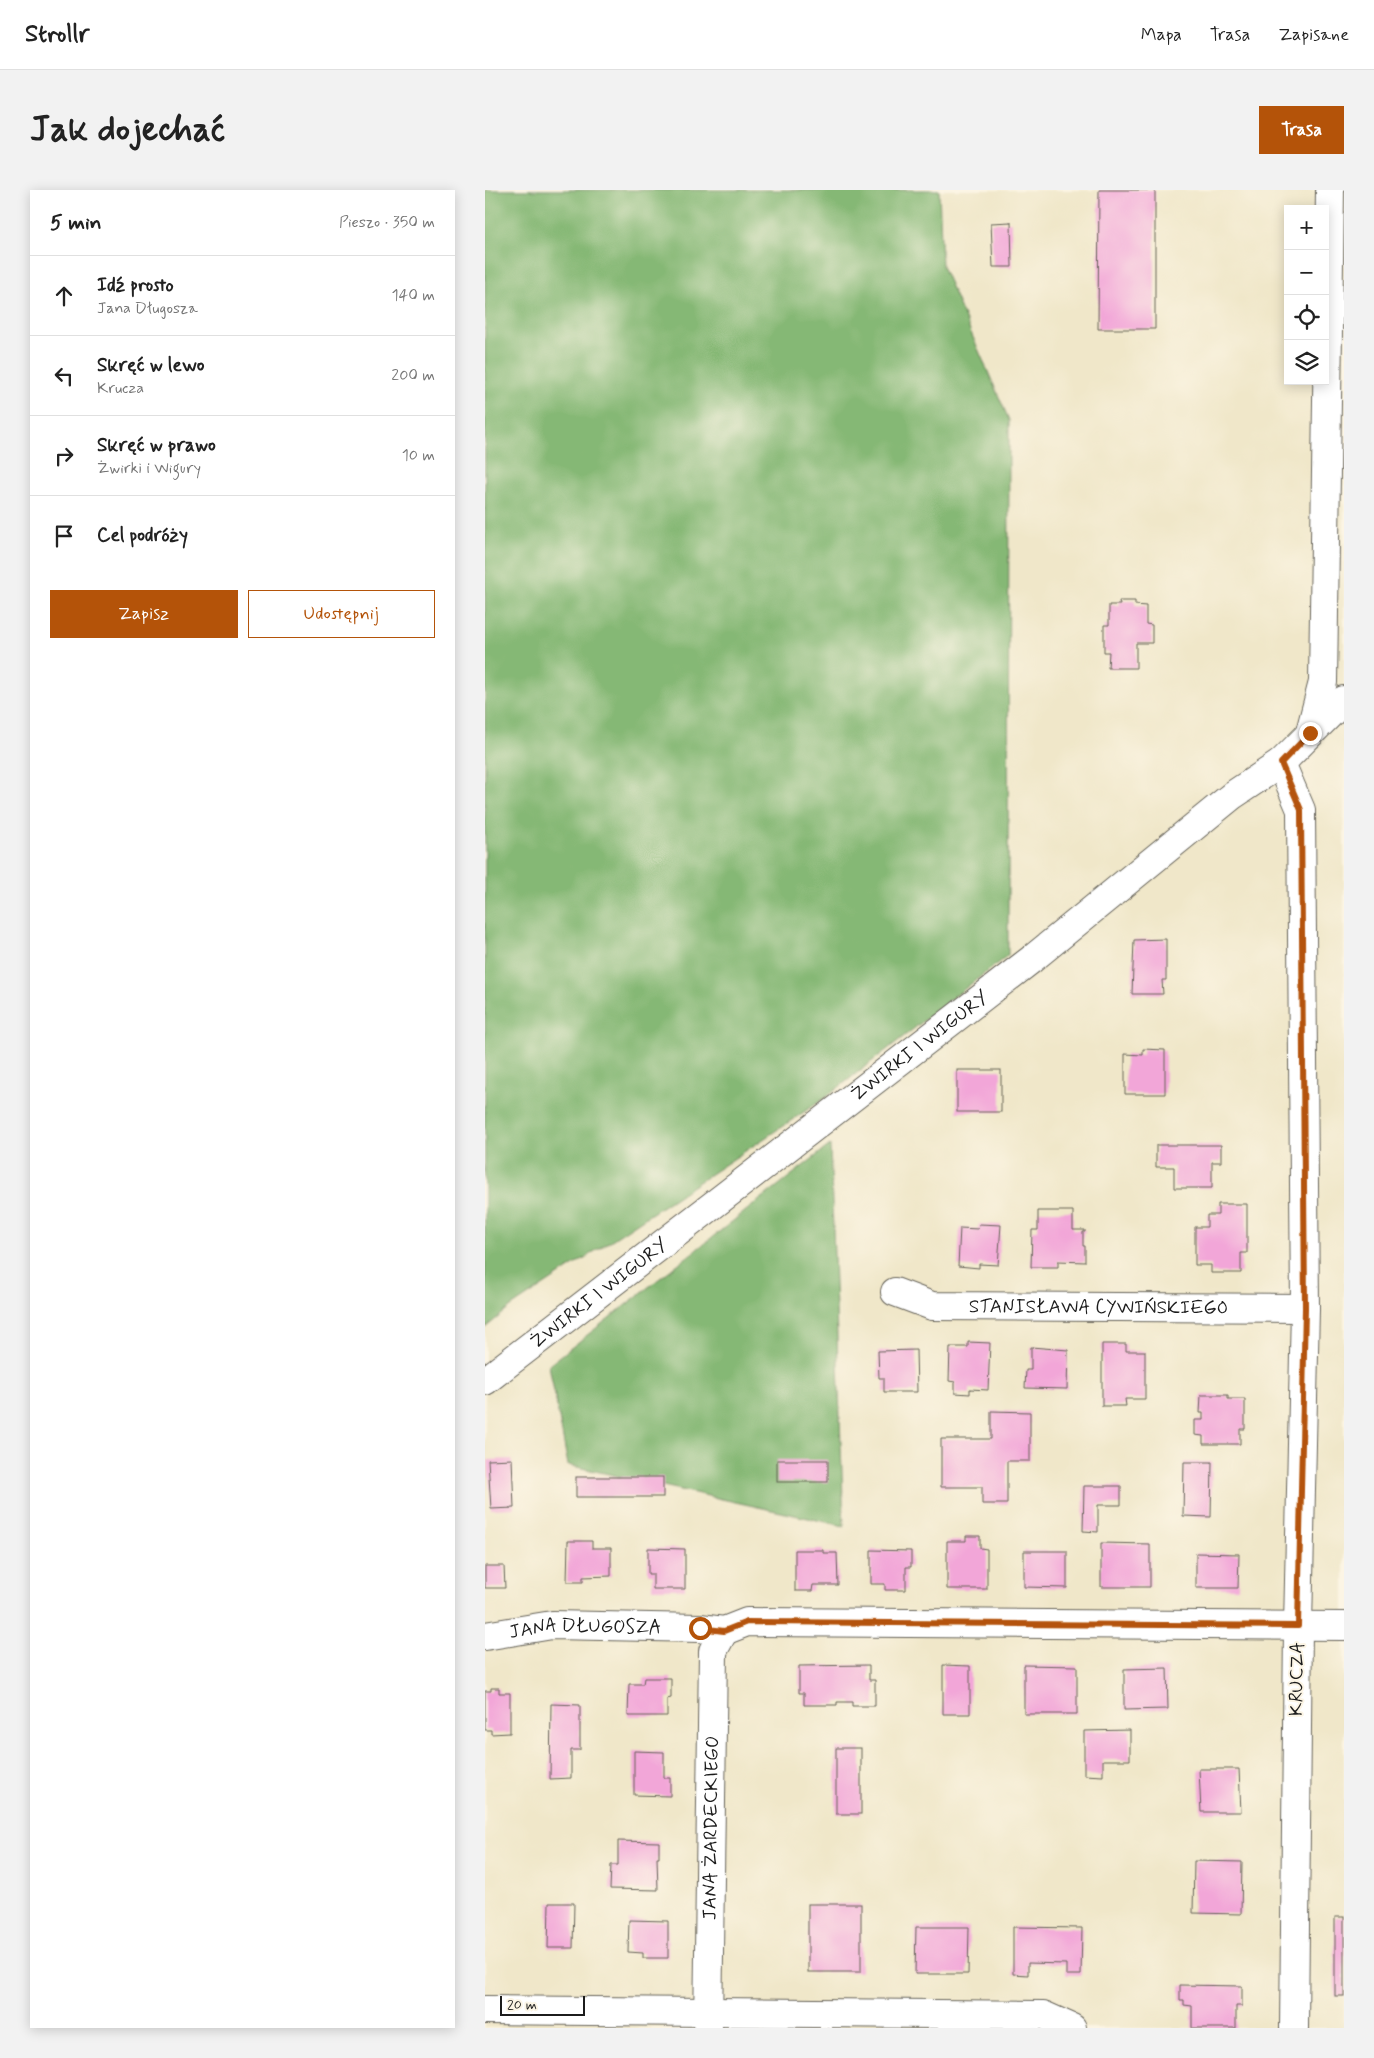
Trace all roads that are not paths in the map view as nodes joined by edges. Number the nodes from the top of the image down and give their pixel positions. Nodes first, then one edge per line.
1 (1330, 190) edge
2 (1344, 700) edge
3 (1310, 733) junction
4 (1281, 763) junction
5 (895, 1292) dead end
6 (1305, 1308) junction
7 (485, 1381) edge
8 (1298, 1626) junction
9 (1344, 1626) edge
10 (724, 1631) junction
11 (485, 1636) edge
12 (485, 2010) edge
13 (708, 2020) edge
14 (1072, 2028) edge
15 (1294, 2028) edge

1 - 3 street
2 - 3 street, ŻWIRKI I WIGURY
3 - 4 street, ŻWIRKI I WIGURY
4 - 6 street, KRUCZA
4 - 7 street, ŻWIRKI I WIGURY
5 - 6 street, STANISŁAWA CYWIŃSKIEGO
6 - 8 street, KRUCZA
8 - 9 street, JANA DŁUGOSZA
8 - 10 street, JANA DŁUGOSZA
8 - 15 street, KRUCZA
10 - 11 street, JANA DŁUGOSZA
10 - 13 street, JANA ŻARDECKIEGO
12 - 13 street
13 - 14 street

